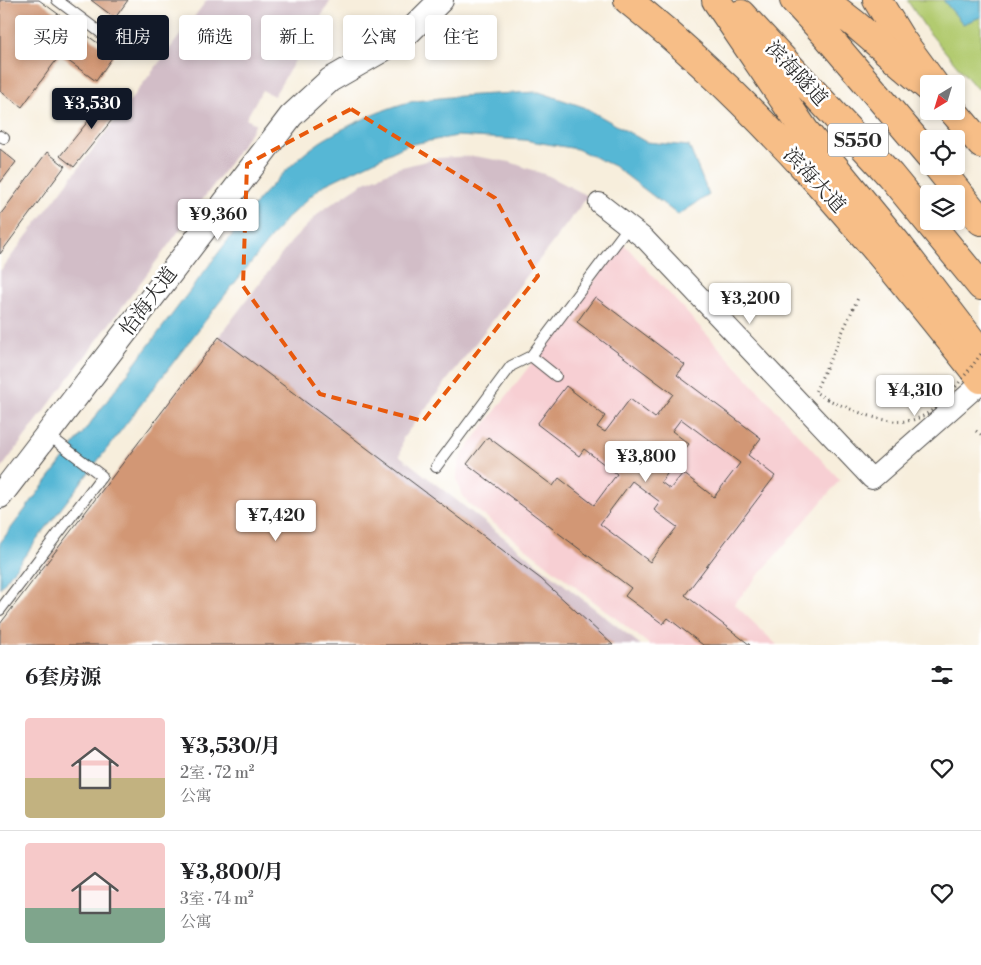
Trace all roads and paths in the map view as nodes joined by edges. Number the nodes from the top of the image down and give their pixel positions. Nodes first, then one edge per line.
1 (57, 0) edge
2 (441, 0) edge
3 (628, 0) edge
4 (716, 0) edge
5 (727, 0) edge
6 (794, 0) edge
7 (824, 0) edge
8 (877, 0) edge
9 (97, 30) edge
10 (927, 75) edge
11 (920, 80) edge
12 (961, 120) edge
13 (981, 144) edge
14 (920, 145) edge
15 (944, 175) edge
16 (599, 203) dead end
17 (981, 221) edge
18 (629, 226) junction
19 (981, 286) edge
20 (858, 298) dead end
21 (981, 354) edge
22 (531, 356) junction
23 (556, 376) dead end
24 (981, 381) edge
25 (976, 431) dead end
26 (981, 435) edge
27 (54, 439) junction
28 (436, 466) dead end
29 (0, 496) edge
30 (0, 610) edge

1 - 9 lane
2 - 27 street, 怡海大道
3 - 24 main road, 滨海大道
4 - 21 main road
5 - 19 main road, 滨海隧道 / S550
6 - 14 main road, S550
7 - 11 main road
8 - 10 main road
12 - 13 main road
15 - 17 main road
16 - 18 street
18 - 22 lane
18 - 24 street
20 - 21 path, bridge
22 - 23 lane
22 - 28 lane
25 - 26 path
27 - 29 street, 怡海大道
27 - 30 lane

